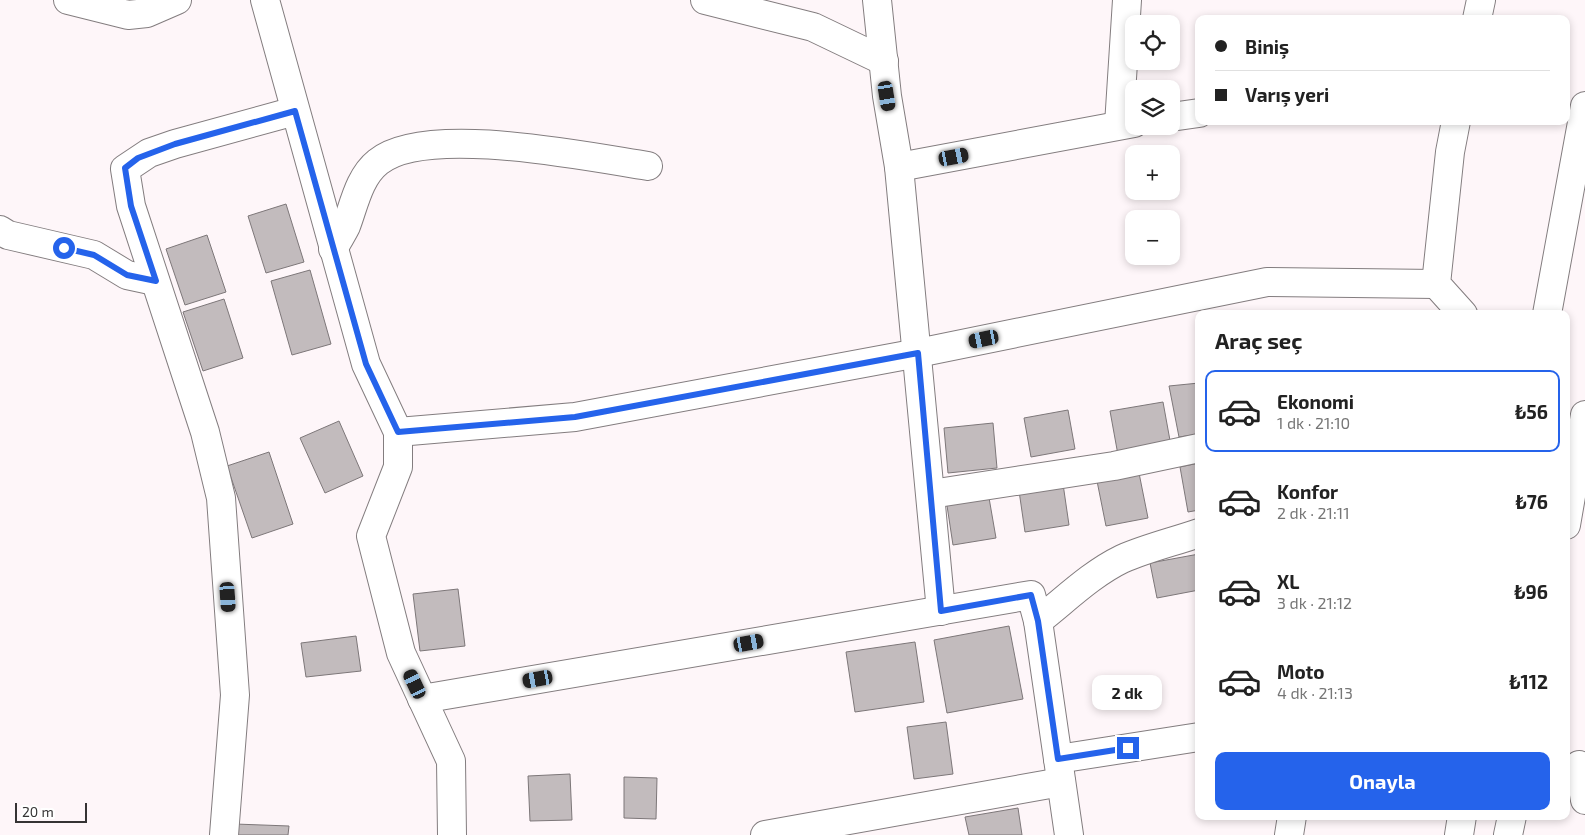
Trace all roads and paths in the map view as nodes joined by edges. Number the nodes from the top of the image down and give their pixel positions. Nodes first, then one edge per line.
1 (68, 0) edge
2 (177, 0) edge
3 (265, 0) edge
4 (705, 0) edge
5 (877, 0) edge
6 (1127, 0) edge
7 (1481, 0) edge
8 (1478, 15) edge
9 (884, 61) junction
10 (1126, 80) edge
11 (1585, 106) edge
12 (295, 111) junction
13 (1195, 114) edge
14 (1180, 116) edge
15 (1125, 124) edge
16 (1455, 125) edge
17 (648, 166) dead end
18 (899, 167) junction
19 (0, 230) edge
20 (333, 249) junction
21 (156, 281) junction
22 (1436, 284) junction
23 (1459, 310) edge
24 (1548, 310) edge
25 (918, 353) junction
26 (1585, 415) edge
27 (398, 432) junction
28 (1195, 449) edge
29 (931, 494) junction
30 (1570, 502) edge
31 (1195, 534) edge
32 (941, 611) junction
33 (1038, 621) junction
34 (422, 699) junction
35 (1195, 738) edge
36 (1577, 765) edge
37 (1059, 770) junction
38 (1585, 800) edge
39 (1291, 820) edge
40 (1461, 820) edge
41 (1511, 820) edge
42 (224, 835) edge
43 (452, 835) edge
44 (766, 835) edge
45 (1069, 835) edge
46 (1289, 835) edge
47 (1458, 835) edge
48 (1508, 835) edge

1 - 2 street
3 - 12 street
4 - 9 street
5 - 9 street
6 - 10 street
7 - 8 street
9 - 18 street
11 - 24 street
12 - 20 street
12 - 21 street
13 - 14 street
15 - 18 street
16 - 22 street
17 - 20 street
18 - 25 street
19 - 21 street
20 - 27 street
21 - 42 street
22 - 23 street
22 - 25 street
25 - 27 street
25 - 29 street
26 - 30 street
27 - 34 street
28 - 29 street
29 - 32 street
31 - 33 street
32 - 33 street
32 - 34 street
33 - 37 street
34 - 43 street
35 - 37 street
36 - 38 street
37 - 44 street
37 - 45 street
39 - 46 street
40 - 47 street
41 - 48 street

